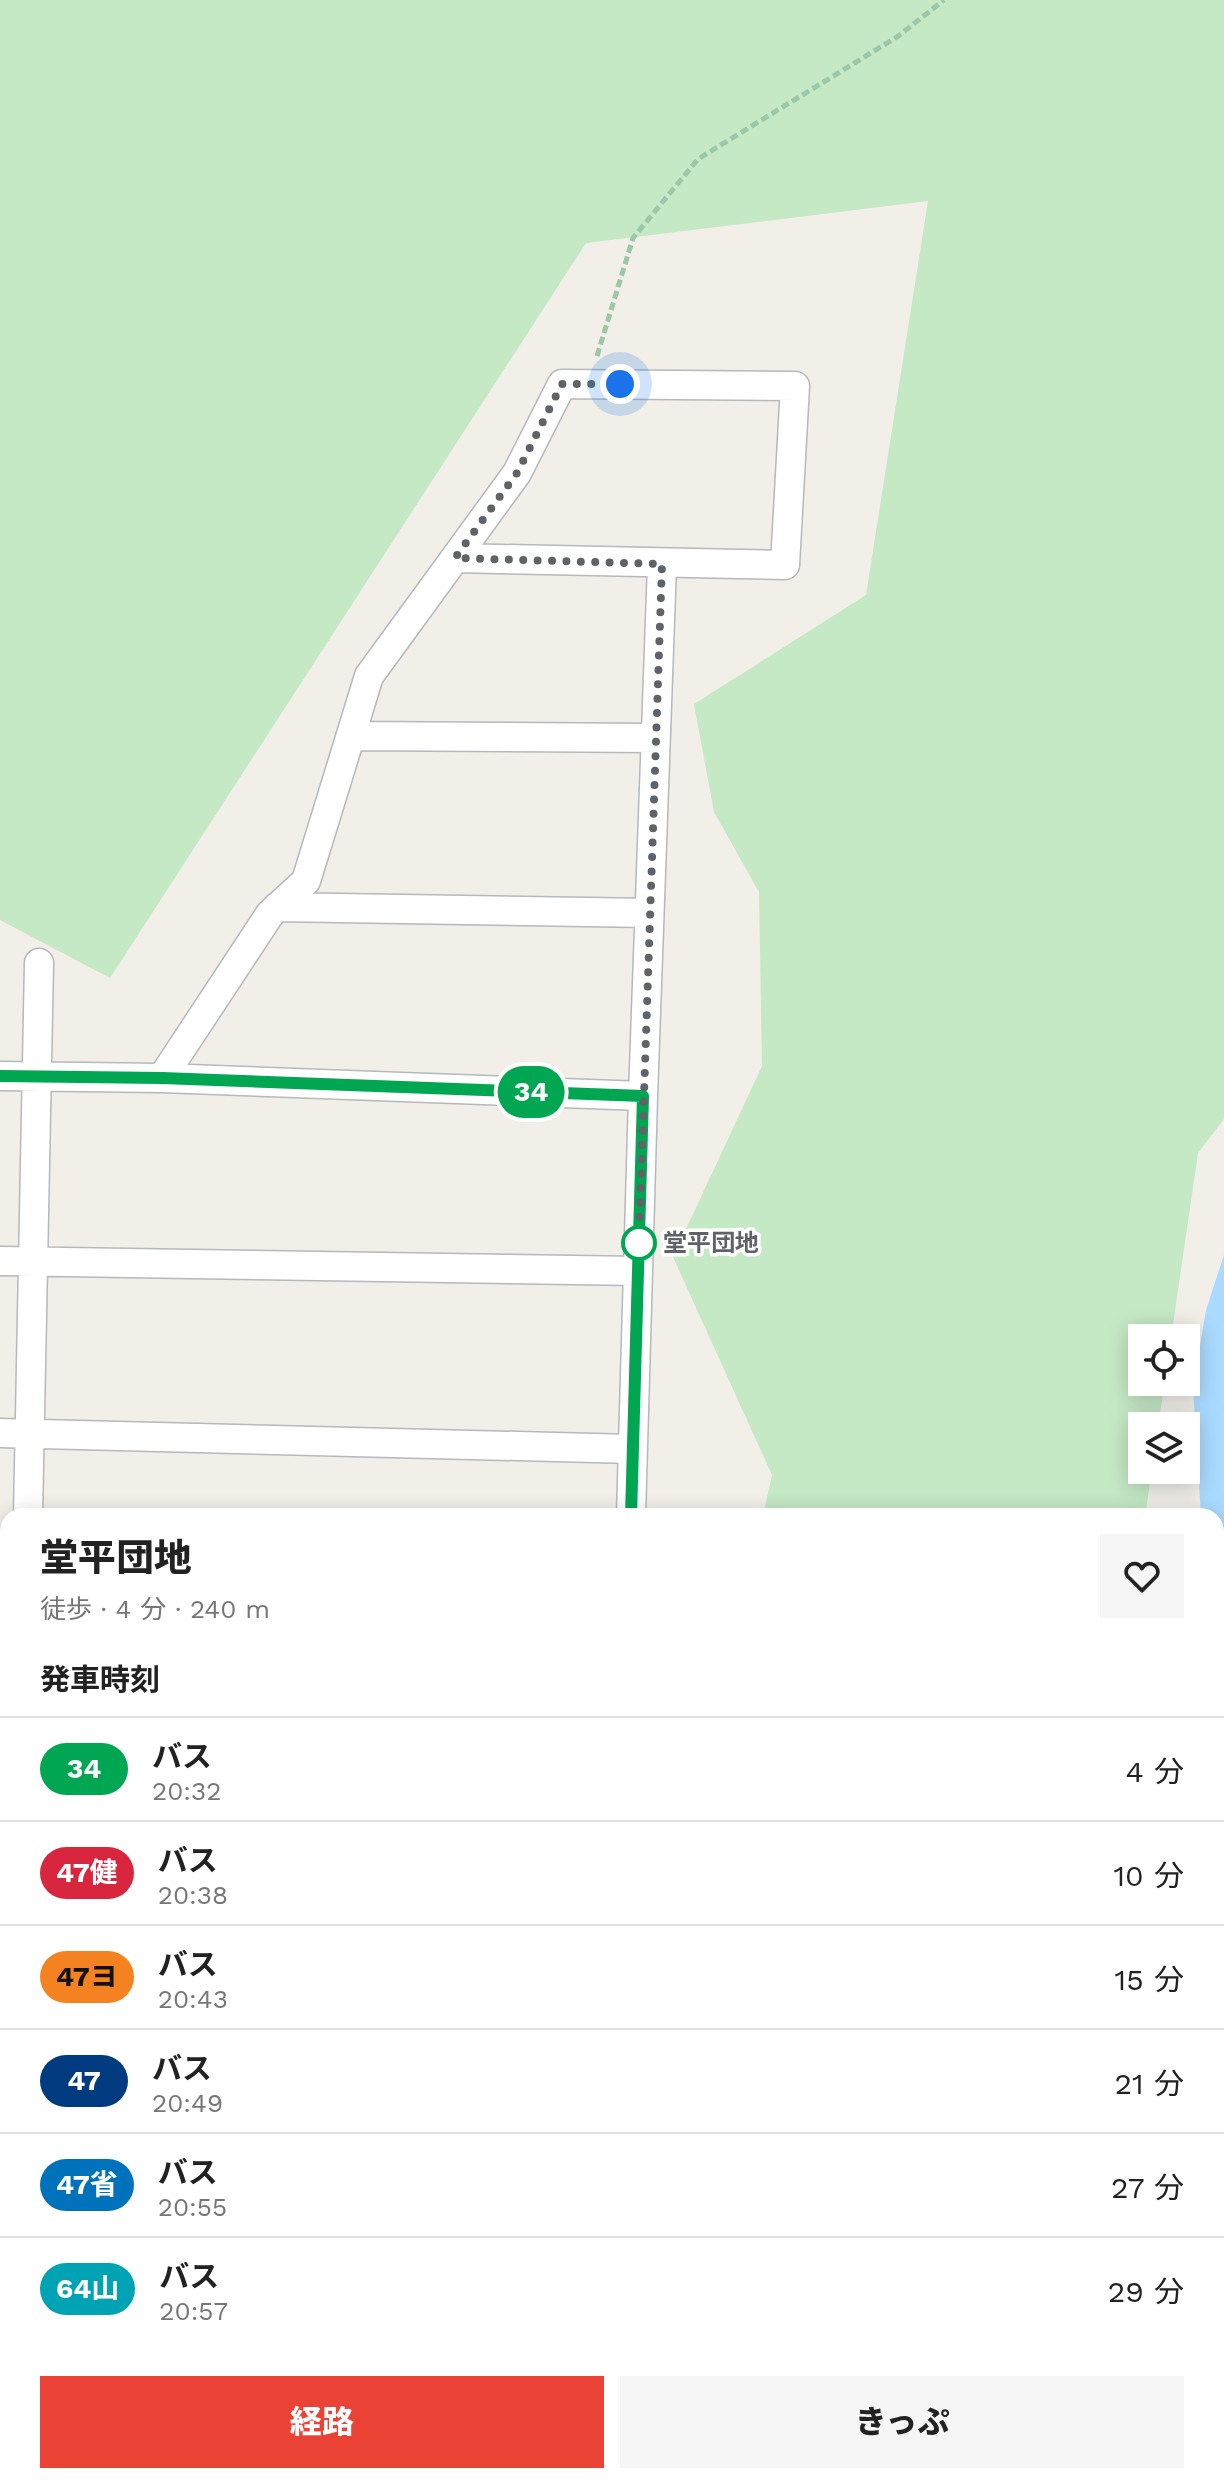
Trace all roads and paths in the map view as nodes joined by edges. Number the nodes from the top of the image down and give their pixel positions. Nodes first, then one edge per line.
1 (944, 0) edge
2 (594, 365) dead end
3 (455, 558) junction
4 (662, 564) junction
5 (351, 736) junction
6 (655, 738) junction
7 (277, 907) junction
8 (649, 913) junction
9 (39, 963) dead end
10 (0, 1076) edge
11 (36, 1076) junction
12 (162, 1078) junction
13 (643, 1096) junction
14 (0, 1261) edge
15 (33, 1262) junction
16 (638, 1271) junction
17 (0, 1433) edge
18 (30, 1434) junction
19 (633, 1449) junction
20 (28, 1508) edge
21 (631, 1508) edge

1 - 2 path
3 - 4 street
3 - 4 street
3 - 5 street
4 - 6 street
5 - 6 street
5 - 7 street
6 - 8 street
7 - 8 street
7 - 12 street
8 - 13 street
9 - 11 street
10 - 11 street
11 - 12 street
11 - 15 street
12 - 13 street
13 - 16 street
14 - 15 street
15 - 16 street
15 - 18 street
16 - 19 street
17 - 18 street
18 - 19 street
18 - 20 street
19 - 21 street

